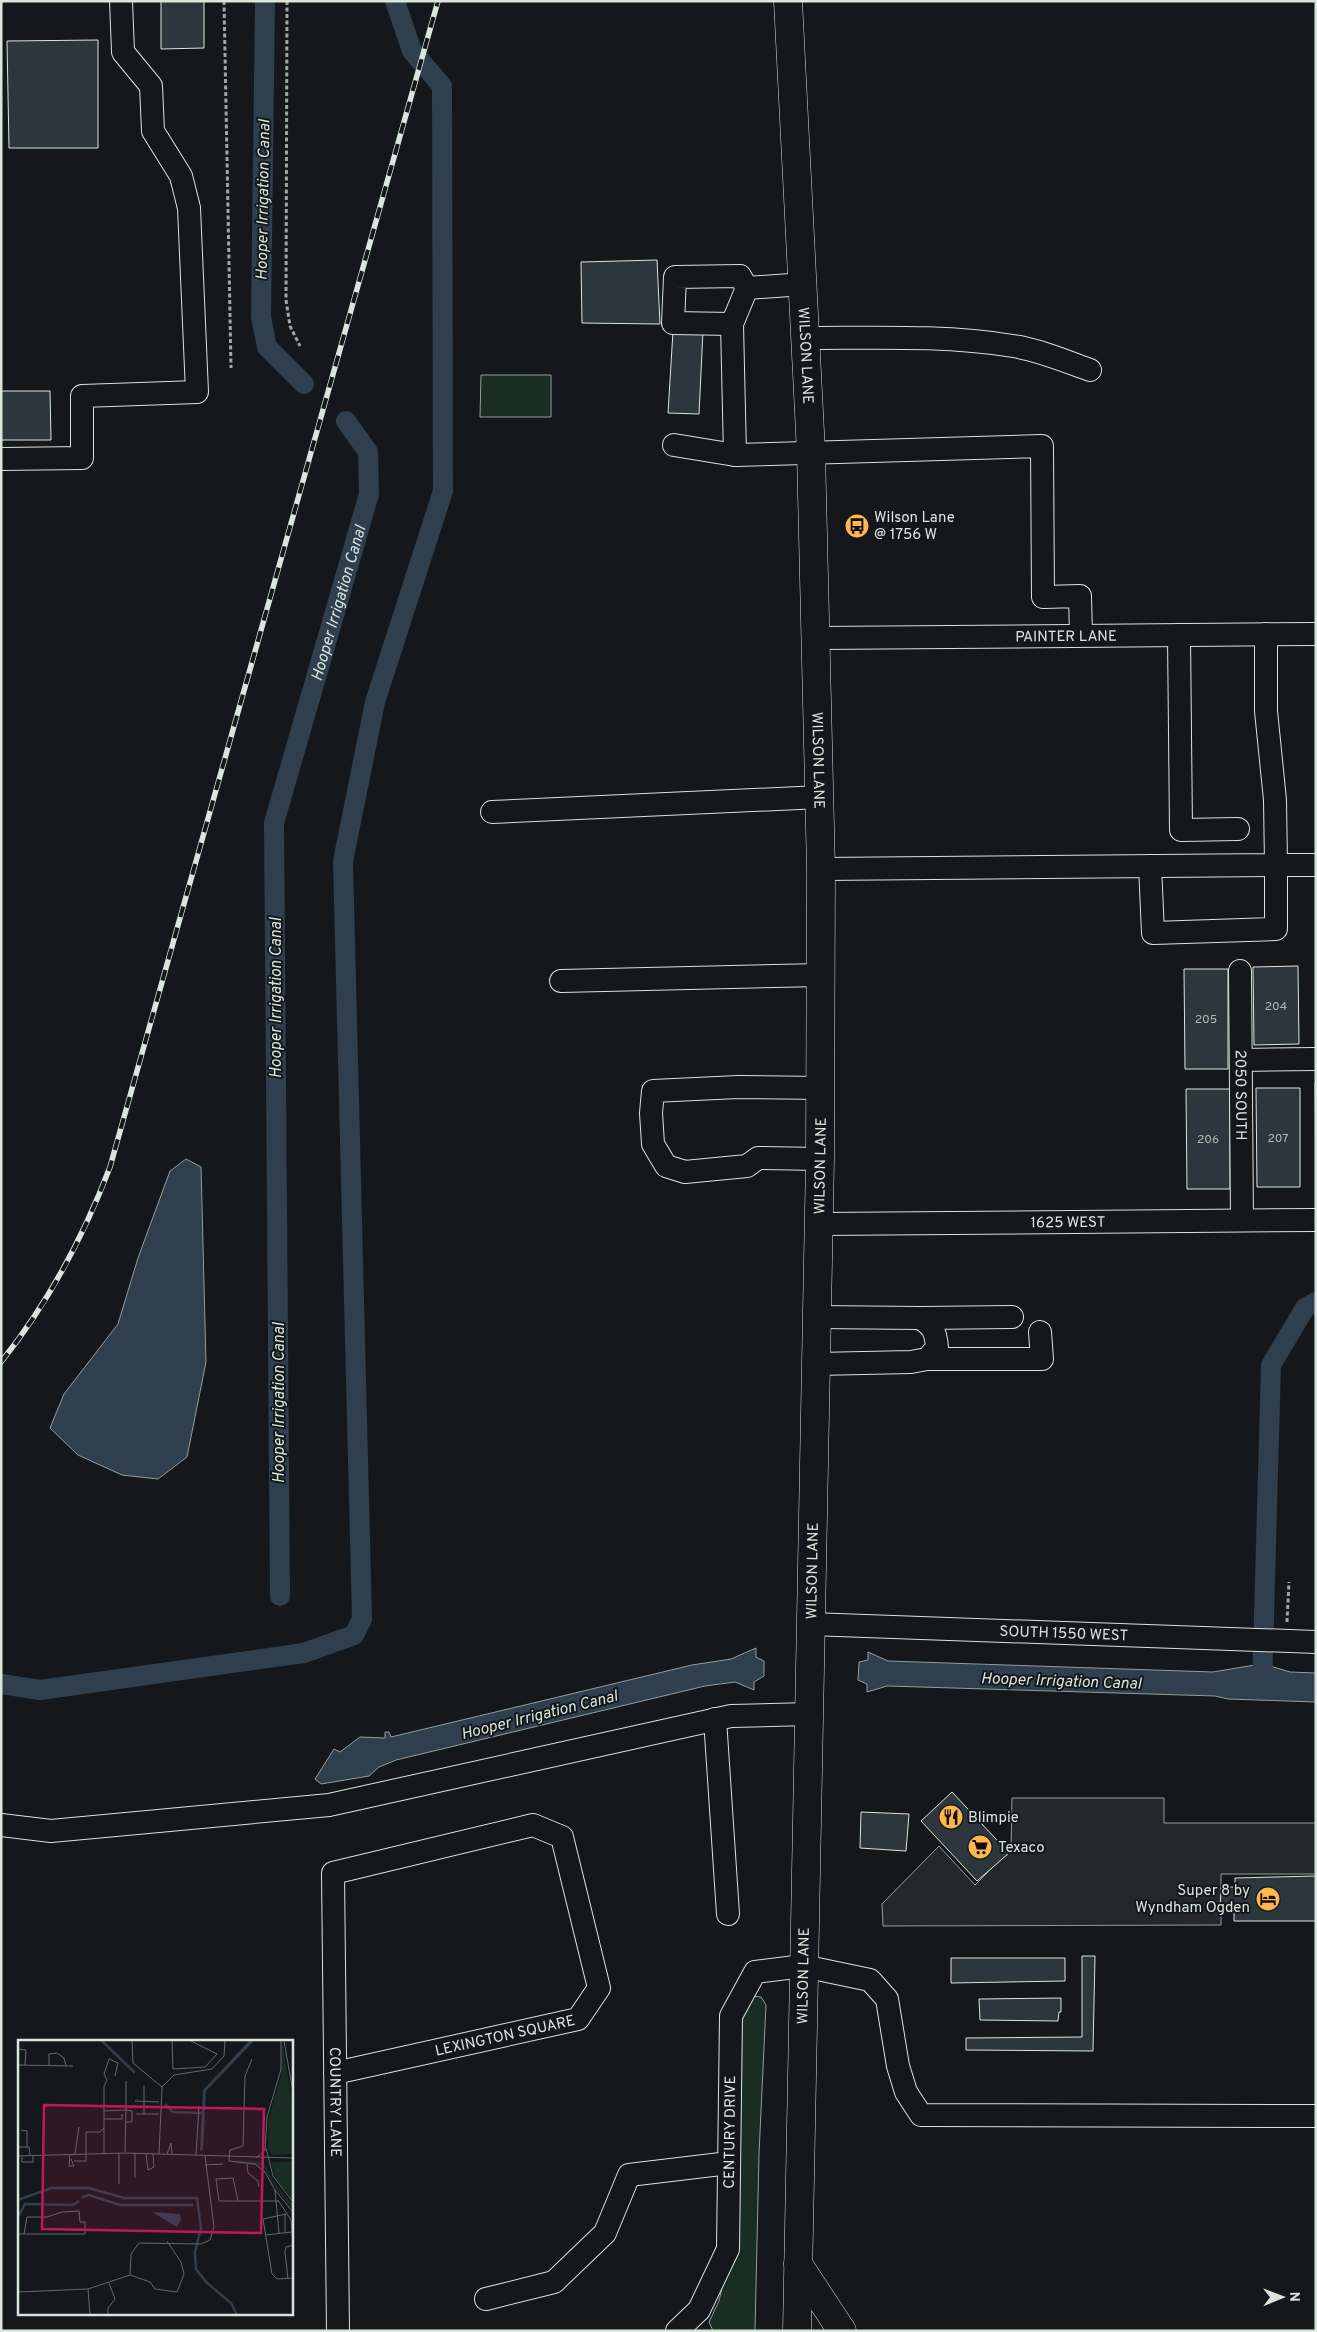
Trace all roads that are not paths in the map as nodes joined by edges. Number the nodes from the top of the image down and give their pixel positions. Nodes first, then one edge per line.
1 (121, 1) edge
2 (788, 1) edge
3 (804, 284) junction
4 (747, 288) junction
5 (732, 324) junction
6 (806, 338) junction
7 (1090, 370) dead end
8 (674, 445) dead end
9 (811, 452) junction
10 (735, 455) junction
11 (1, 459) edge
12 (1266, 634) junction
13 (1316, 634) edge
14 (1081, 635) junction
15 (1179, 635) junction
16 (817, 638) junction
17 (820, 797) junction
18 (492, 812) dead end
19 (1238, 829) dead end
20 (1276, 865) junction
21 (1316, 865) edge
22 (1150, 866) junction
23 (821, 868) junction
24 (1240, 971) dead end
25 (821, 975) junction
26 (561, 980) dead end
27 (1316, 1059) edge
28 (1241, 1060) junction
29 (821, 1088) junction
30 (820, 1159) junction
31 (1242, 1220) junction
32 (1316, 1220) edge
33 (819, 1224) junction
34 (817, 1317) junction
35 (1012, 1317) dead end
36 (920, 1318) junction
37 (1040, 1332) dead end
38 (928, 1359) junction
39 (816, 1364) junction
40 (810, 1624) junction
41 (1316, 1642) edge
42 (808, 1714) junction
43 (715, 1719) junction
44 (1, 1825) edge
45 (333, 1873) joint
46 (728, 1914) dead end
47 (803, 1966) junction
48 (335, 2073) junction
49 (1316, 2116) edge
50 (729, 2163) junction
51 (798, 2264) junction
52 (486, 2299) dead end
53 (338, 2331) edge
54 (677, 2331) edge
55 (797, 2331) edge
56 (842, 2331) edge

1 - 11 street
2 - 3 main road, WILSON LANE
3 - 4 street
3 - 6 main road, WILSON LANE
4 - 5 street
4 - 5 street
5 - 10 street
6 - 7 street
6 - 9 main road, WILSON LANE
8 - 10 street
9 - 10 street
9 - 14 street
9 - 16 main road, WILSON LANE
12 - 13 street, PAINTER LANE
12 - 15 street, PAINTER LANE
12 - 20 street
14 - 15 street, PAINTER LANE
14 - 16 street, PAINTER LANE
15 - 19 street
16 - 17 main road, WILSON LANE
17 - 18 street
17 - 23 main road, WILSON LANE
20 - 21 street
20 - 22 street
20 - 22 street
22 - 23 street
23 - 25 main road, WILSON LANE
24 - 28 street, 2050 SOUTH
25 - 26 street
25 - 29 main road, WILSON LANE
27 - 28 street
28 - 31 street, 2050 SOUTH
29 - 30 main road, WILSON LANE
29 - 30 street
30 - 33 main road, WILSON LANE
31 - 32 street, 1625 WEST
31 - 33 street, 1625 WEST
33 - 34 main road, WILSON LANE
34 - 36 street
34 - 39 main road, WILSON LANE
35 - 36 street
36 - 38 street
37 - 38 street
38 - 39 street
39 - 40 main road, WILSON LANE
40 - 41 street, SOUTH 1550 WEST
40 - 42 main road, WILSON LANE
42 - 43 street
42 - 47 main road, WILSON LANE
43 - 44 street
43 - 46 street
45 - 48 street, COUNTRY LANE
45 - 48 street, LEXINGTON SQUARE
47 - 49 street
47 - 50 street, CENTURY DRIVE
47 - 51 main road, WILSON LANE
48 - 53 street, COUNTRY LANE
50 - 52 street
50 - 54 street, CENTURY DRIVE
51 - 55 main road, WILSON LANE
51 - 56 main road

